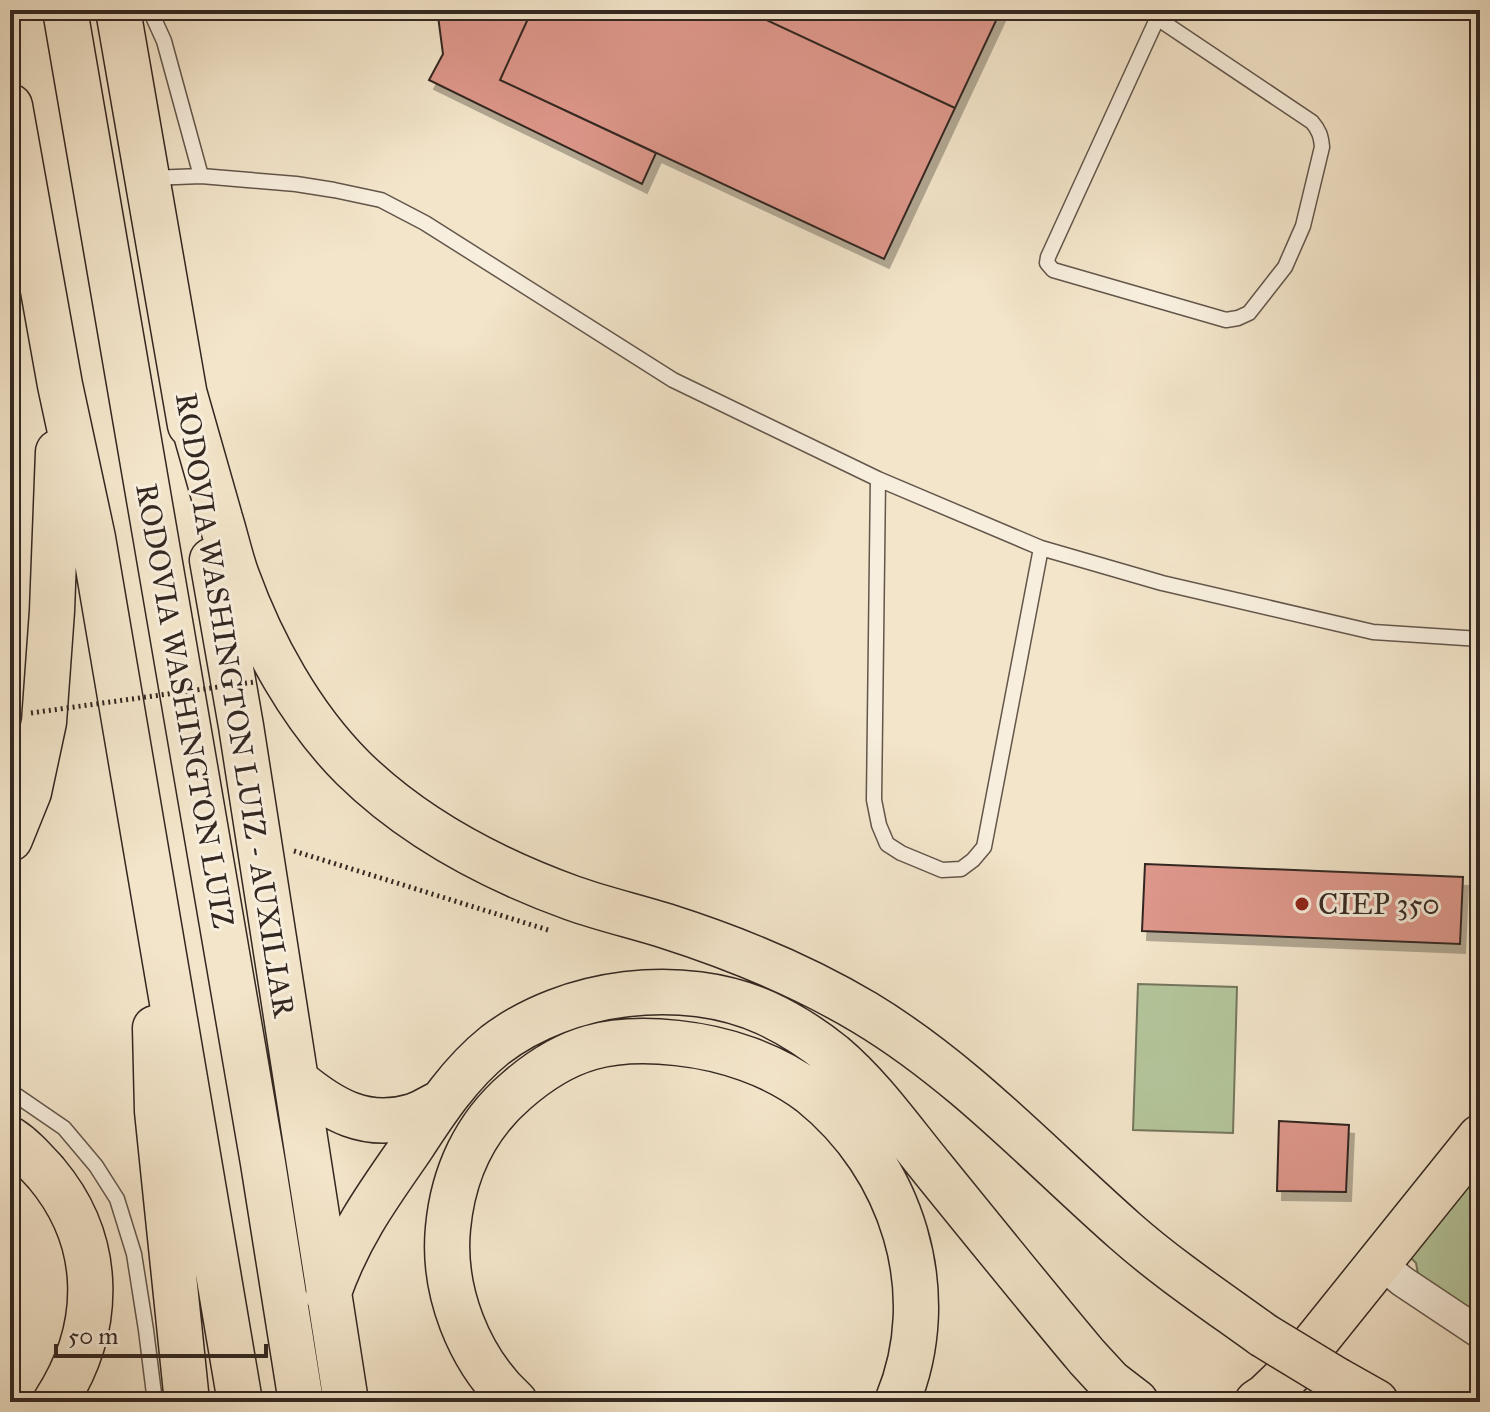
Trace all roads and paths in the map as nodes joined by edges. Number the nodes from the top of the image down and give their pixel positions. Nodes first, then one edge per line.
1 (65, 10) edge
2 (118, 10) edge
3 (150, 10) edge
4 (1151, 14) edge
5 (11, 111) edge
6 (201, 176) junction
7 (147, 179) junction
8 (60, 385) junction
9 (185, 395) junction
10 (878, 479) junction
11 (1041, 548) junction
12 (1480, 639) edge
13 (254, 682) dead end
14 (31, 713) dead end
15 (10, 839) edge
16 (152, 890) junction
17 (297, 1081) junction
18 (10, 1091) edge
19 (442, 1102) junction
20 (1480, 1137) edge
21 (10, 1139) edge
22 (1379, 1262) junction
23 (328, 1296) junction
24 (1480, 1333) edge
25 (346, 1400) edge
26 (55, 1402) edge
27 (155, 1402) edge
28 (187, 1402) edge
29 (240, 1402) edge
30 (301, 1402) edge
31 (515, 1402) edge
32 (897, 1402) edge
33 (1136, 1402) edge
34 (1257, 1402) edge
35 (1376, 1402) edge

1 - 30 highway, RODOVIA WASHINGTON LUIZ
2 - 7 highway, RODOVIA WASHINGTON LUIZ - AUXILIAR
3 - 6 lane
4 - 4 lane
5 - 8 highway, RODOVIA WASHINGTON LUIZ
6 - 7 lane
6 - 10 lane
7 - 9 highway, RODOVIA WASHINGTON LUIZ - AUXILIAR
8 - 15 highway
8 - 16 highway, RODOVIA WASHINGTON LUIZ
9 - 17 highway, RODOVIA WASHINGTON LUIZ - AUXILIAR
9 - 35 highway, bridge
10 - 11 lane
10 - 11 lane
11 - 12 lane
13 - 14 path, bridge
16 - 28 highway
16 - 29 highway, RODOVIA WASHINGTON LUIZ
17 - 19 highway
17 - 23 highway, RODOVIA WASHINGTON LUIZ - AUXILIAR
18 - 27 lane
19 - 23 highway
19 - 33 highway
20 - 22 highway
21 - 26 highway
22 - 24 street
22 - 34 highway
23 - 25 highway, RODOVIA WASHINGTON LUIZ - AUXILIAR
31 - 32 highway

